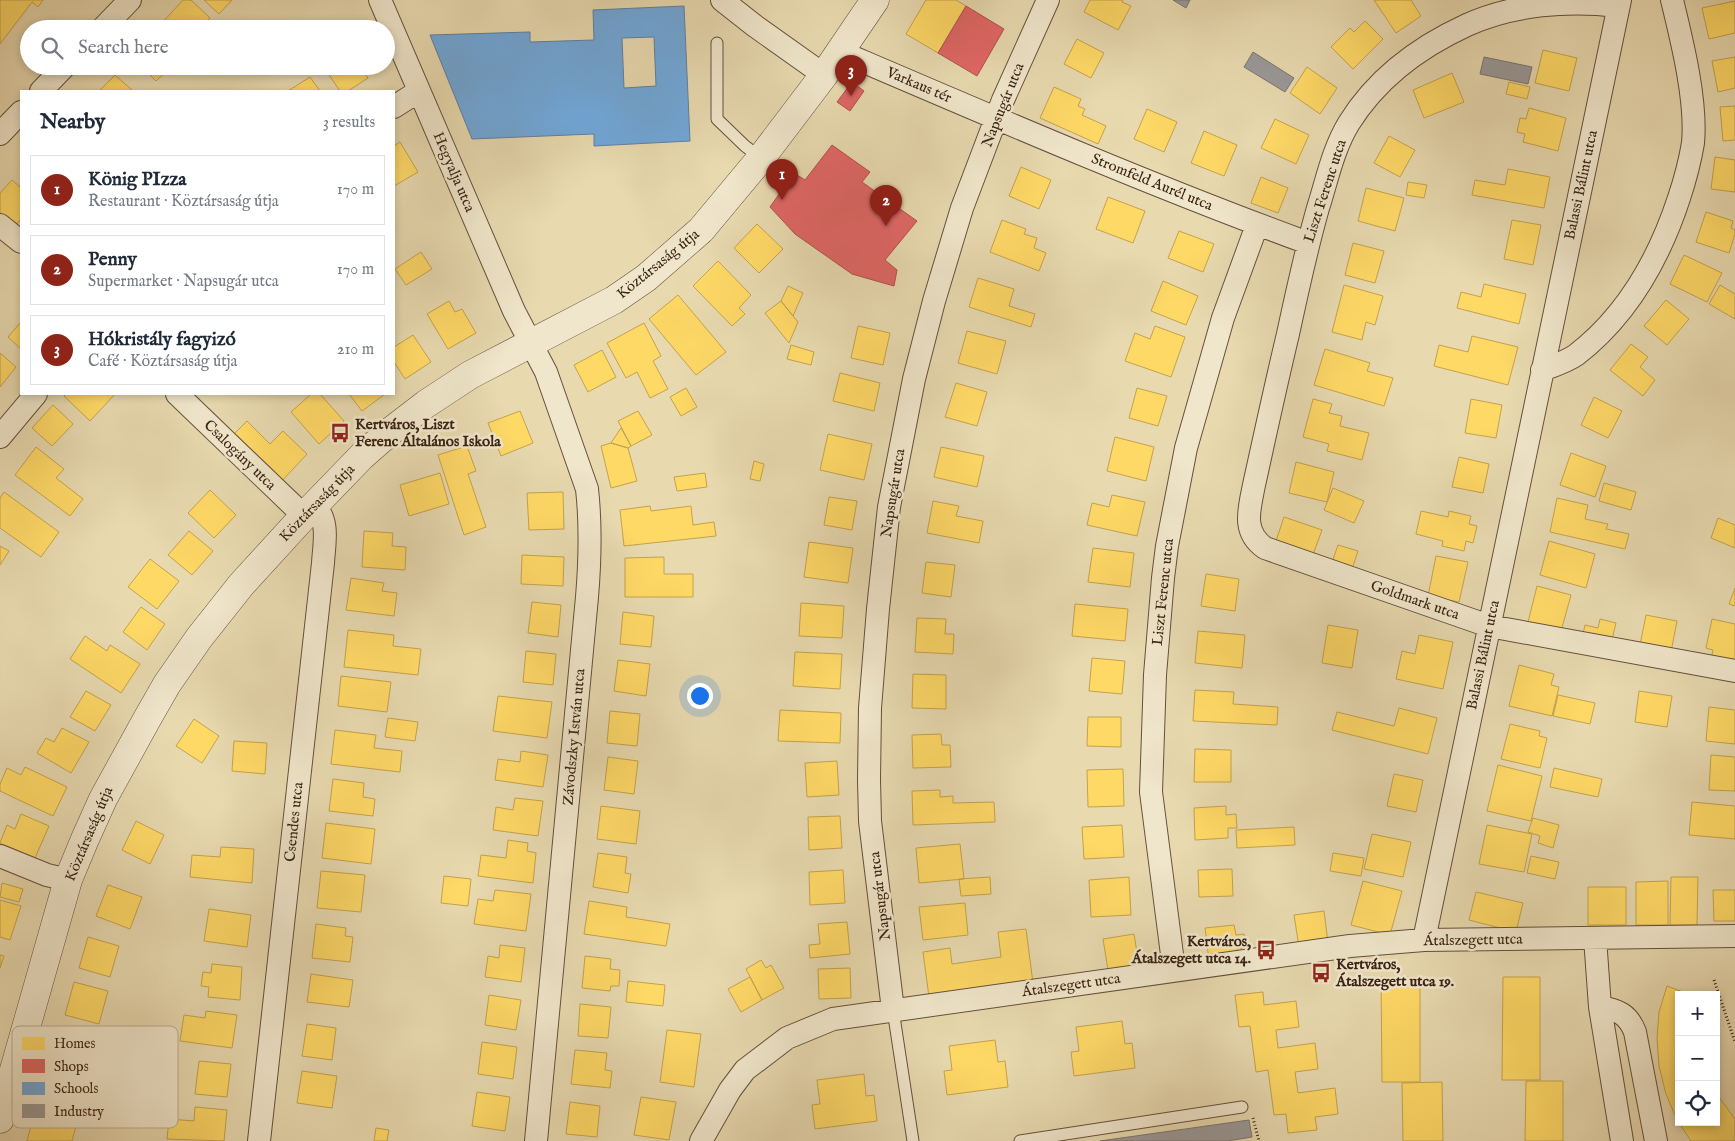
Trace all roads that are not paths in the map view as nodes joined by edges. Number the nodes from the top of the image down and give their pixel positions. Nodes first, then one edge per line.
1 (130, 0) edge
2 (380, 0) edge
3 (722, 0) edge
4 (875, 0) edge
5 (1672, 0) edge
6 (1044, 1) edge
7 (1619, 3) edge
8 (111, 20) edge
9 (389, 20) edge
10 (395, 34) edge
11 (717, 43) dead end
12 (841, 52) junction
13 (56, 75) edge
14 (824, 75) junction
15 (42, 90) edge
16 (420, 91) junction
17 (395, 106) edge
18 (20, 113) edge
19 (997, 119) junction
20 (0, 134) edge
21 (761, 158) junction
22 (0, 224) edge
23 (1257, 224) junction
24 (20, 241) edge
25 (1308, 243) junction
26 (530, 342) junction
27 (1542, 370) junction
28 (35, 395) edge
29 (177, 395) edge
30 (0, 437) edge
31 (309, 511) junction
32 (1252, 535) joint
33 (1489, 626) junction
34 (1735, 671) edge
35 (0, 856) edge
36 (68, 880) junction
37 (1735, 936) edge
38 (1595, 938) junction
39 (1424, 940) junction
40 (1174, 970) junction
41 (1600, 1007) junction
42 (893, 1010) junction
43 (26, 1026) edge
44 (12, 1076) edge
45 (1242, 1107) road end
46 (0, 1118) edge
47 (1653, 1118) junction
48 (259, 1141) edge
49 (536, 1141) edge
50 (701, 1141) edge
51 (913, 1141) edge
52 (1020, 1141) edge
53 (1622, 1141) edge
54 (1656, 1141) edge
55 (1668, 1141) edge

1 - 8 street
2 - 9 street, Hegyalja utca
3 - 14 street
4 - 12 street, Köztársaság útja
5 - 27 street
6 - 19 street, Napsugár utca
7 - 25 street, Liszt Ferenc utca
7 - 27 street, Balassi Bálint utca
10 - 16 street, Hegyalja utca
11 - 21 lane
12 - 14 street, Köztársaság útja
12 - 19 street, Varkaus tér
13 - 15 street
14 - 21 street, Köztársaság útja
16 - 17 street
16 - 26 street, Hegyalja utca
18 - 20 street
19 - 23 street, Stromfeld Aurél utca
19 - 42 street, Napsugár utca
21 - 26 street, Köztársaság útja
22 - 24 street
23 - 25 street, Stromfeld Aurél utca
23 - 40 street, Liszt Ferenc utca
25 - 32 street, Liszt Ferenc utca
26 - 31 street, Köztársaság útja
26 - 49 street, Závodszky István utca
27 - 33 street, Balassi Bálint utca
28 - 30 street
29 - 31 street, Csalogány utca
31 - 36 street, Köztársaság útja
31 - 48 street, Csendes utca
32 - 33 street, Goldmark utca
33 - 34 street, Goldmark utca
33 - 39 street, Balassi Bálint utca
35 - 36 street
36 - 43 street, Köztársaság útja
37 - 38 street, Átalszegett utca
38 - 39 street, Átalszegett utca
38 - 41 street
39 - 40 street, Átalszegett utca
40 - 42 street, Átalszegett utca
41 - 47 street
41 - 53 street
42 - 50 street, Átalszegett utca
42 - 51 lane
44 - 46 street, Köztársaság útja
45 - 52 lane
47 - 54 street
47 - 55 street

